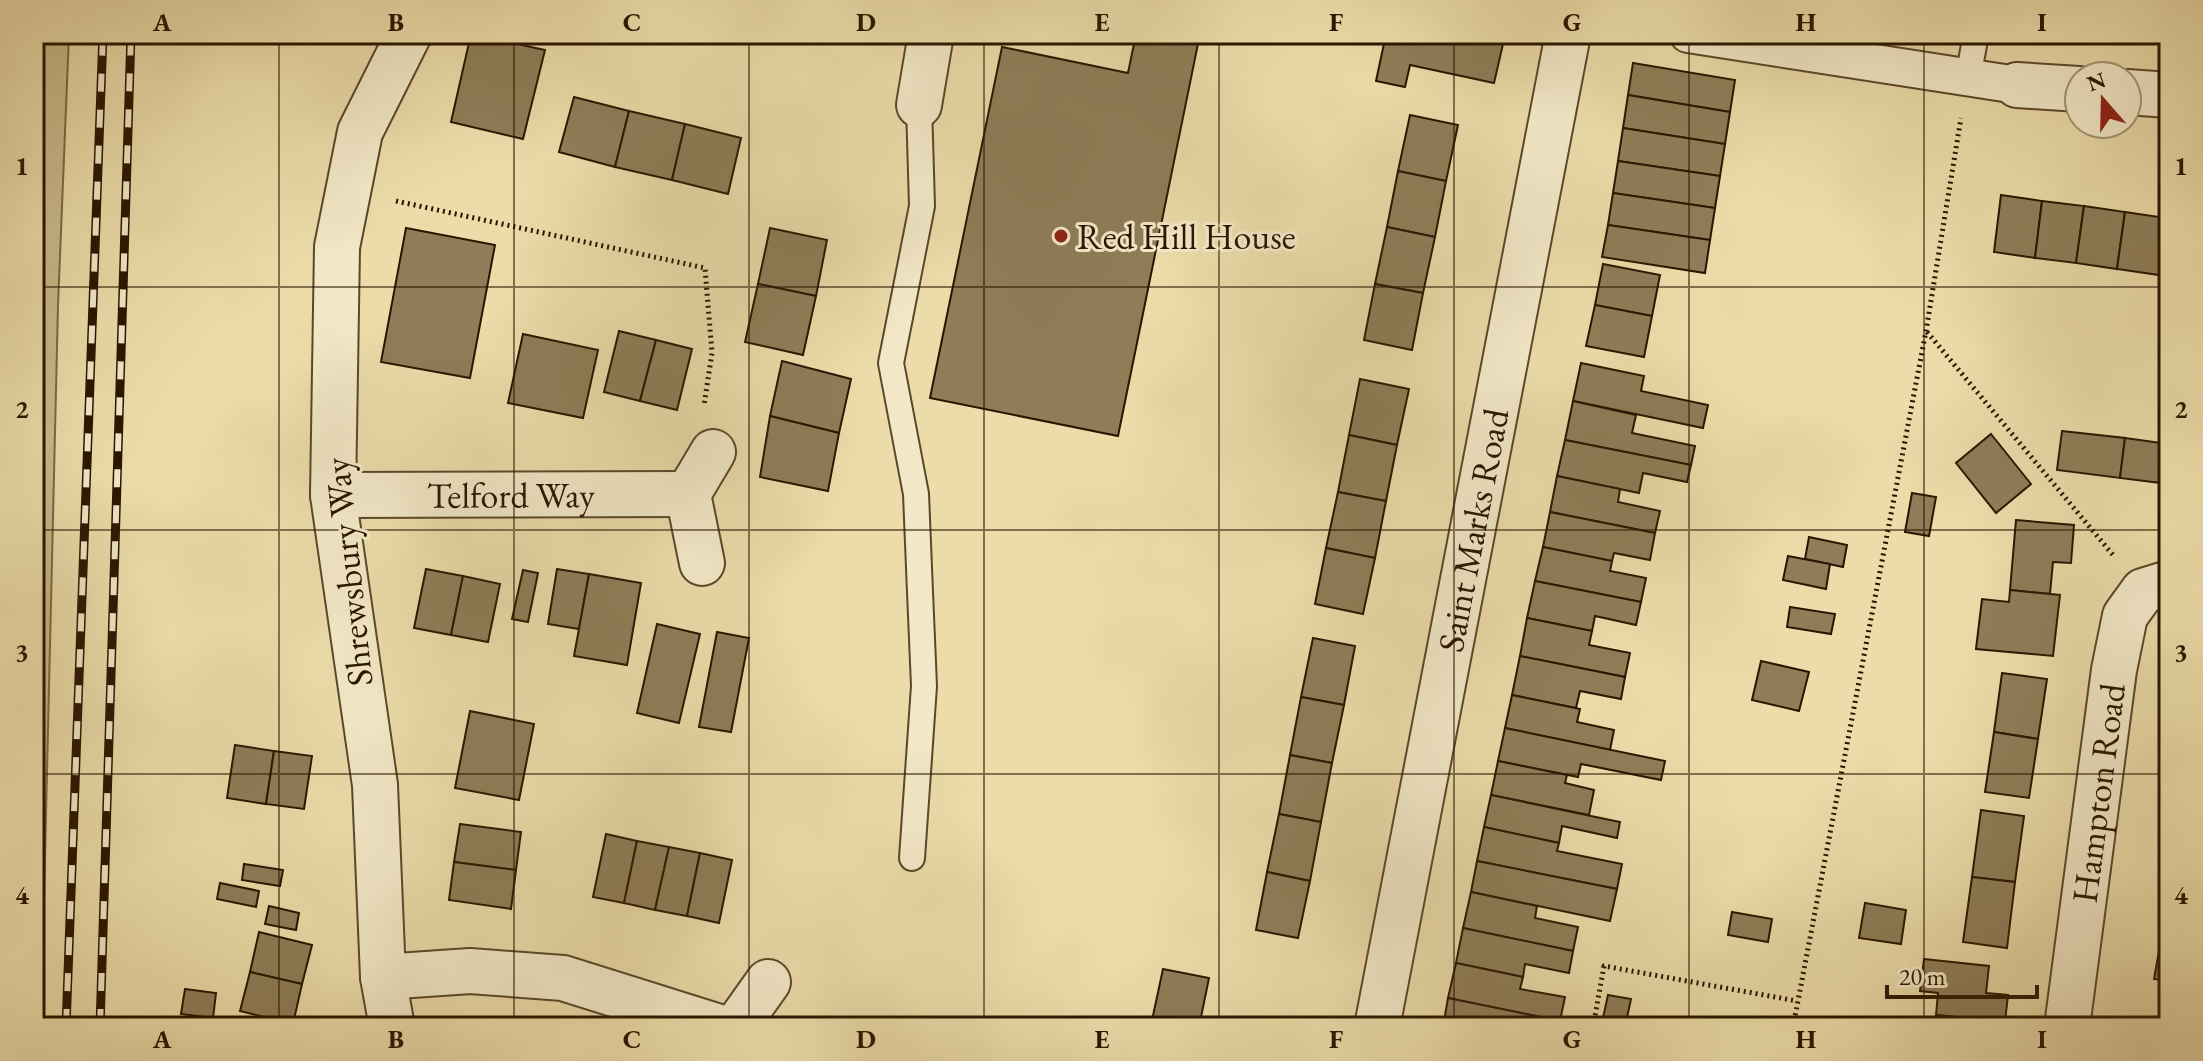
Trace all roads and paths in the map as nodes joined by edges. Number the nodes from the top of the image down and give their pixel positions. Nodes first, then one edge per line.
1 (409, 34) edge
2 (931, 34) edge
3 (1568, 34) edge
4 (1688, 34) edge
5 (1976, 34) edge
6 (1968, 78) junction
7 (2017, 85) joint
8 (2063, 88) edge
9 (2143, 93) edge
10 (2169, 95) edge
11 (919, 105) joint
12 (348, 191) junction
13 (1926, 331) junction
14 (713, 452) joint
15 (688, 494) junction
16 (333, 495) junction
17 (702, 563) dead end
18 (2156, 587) edge
19 (912, 858) dead end
20 (383, 977) junction
21 (768, 982) dead end
22 (1797, 1001) junction
23 (392, 1027) edge
24 (719, 1027) edge
25 (736, 1027) edge
26 (1377, 1027) edge
27 (1593, 1027) edge
28 (1793, 1027) edge
29 (2067, 1027) edge

1 - 12 street, Shrewsbury Way
2 - 11 street
3 - 26 street, Saint Marks Road
4 - 6 street
5 - 6 lane
6 - 7 street
6 - 13 path
7 - 8 street
9 - 10 street
11 - 19 lane
12 - 14 path
12 - 16 street, Shrewsbury Way
13 - 18 path
13 - 22 path
14 - 15 street
15 - 16 street, Telford Way
15 - 17 street
16 - 20 street, Shrewsbury Way
18 - 29 street, Hampton Road
20 - 23 street, Shrewsbury Way
20 - 24 street
21 - 25 street
22 - 27 path
22 - 28 path

